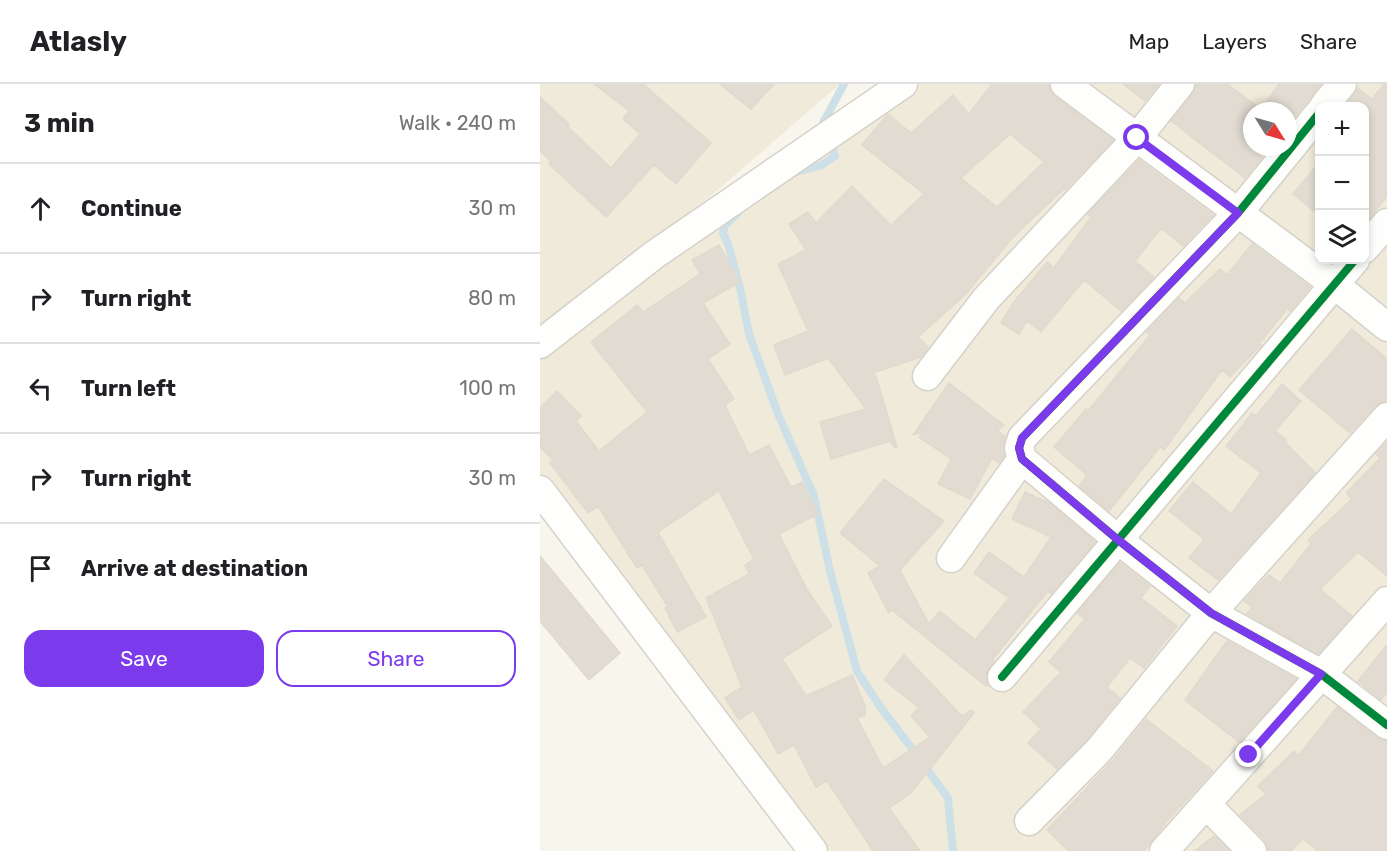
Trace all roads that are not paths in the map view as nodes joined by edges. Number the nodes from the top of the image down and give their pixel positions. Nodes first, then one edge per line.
1 (903, 84) edge
2 (1065, 84) edge
3 (1180, 84) edge
4 (1342, 84) edge
5 (1327, 102) edge
6 (1315, 118) edge
7 (1137, 138) junction
8 (1238, 213) junction
9 (1387, 224) edge
10 (1369, 244) edge
11 (1352, 264) edge
12 (1334, 284) junction
13 (1387, 327) edge
14 (540, 344) edge
15 (927, 376) dead end
16 (1387, 417) edge
17 (1022, 459) junction
18 (540, 490) edge
19 (1117, 539) junction
20 (951, 558) dead end
21 (1387, 601) edge
22 (1211, 613) junction
23 (1321, 674) junction
24 (1002, 677) dead end
25 (1387, 725) edge
26 (1206, 804) junction
27 (1029, 821) dead end
28 (813, 851) edge
29 (1164, 851) edge
30 (1252, 851) edge

1 - 14 street
2 - 7 street
3 - 7 street
4 - 5 street
6 - 8 street
7 - 8 street
7 - 15 street
8 - 12 street
8 - 17 street
9 - 10 street
11 - 12 street
12 - 13 street
12 - 19 street
16 - 22 street
17 - 19 street
17 - 20 street
18 - 28 street
19 - 22 street
19 - 24 street
21 - 23 street
22 - 23 street
22 - 27 street
23 - 25 street
23 - 26 street
26 - 29 street
26 - 30 street

